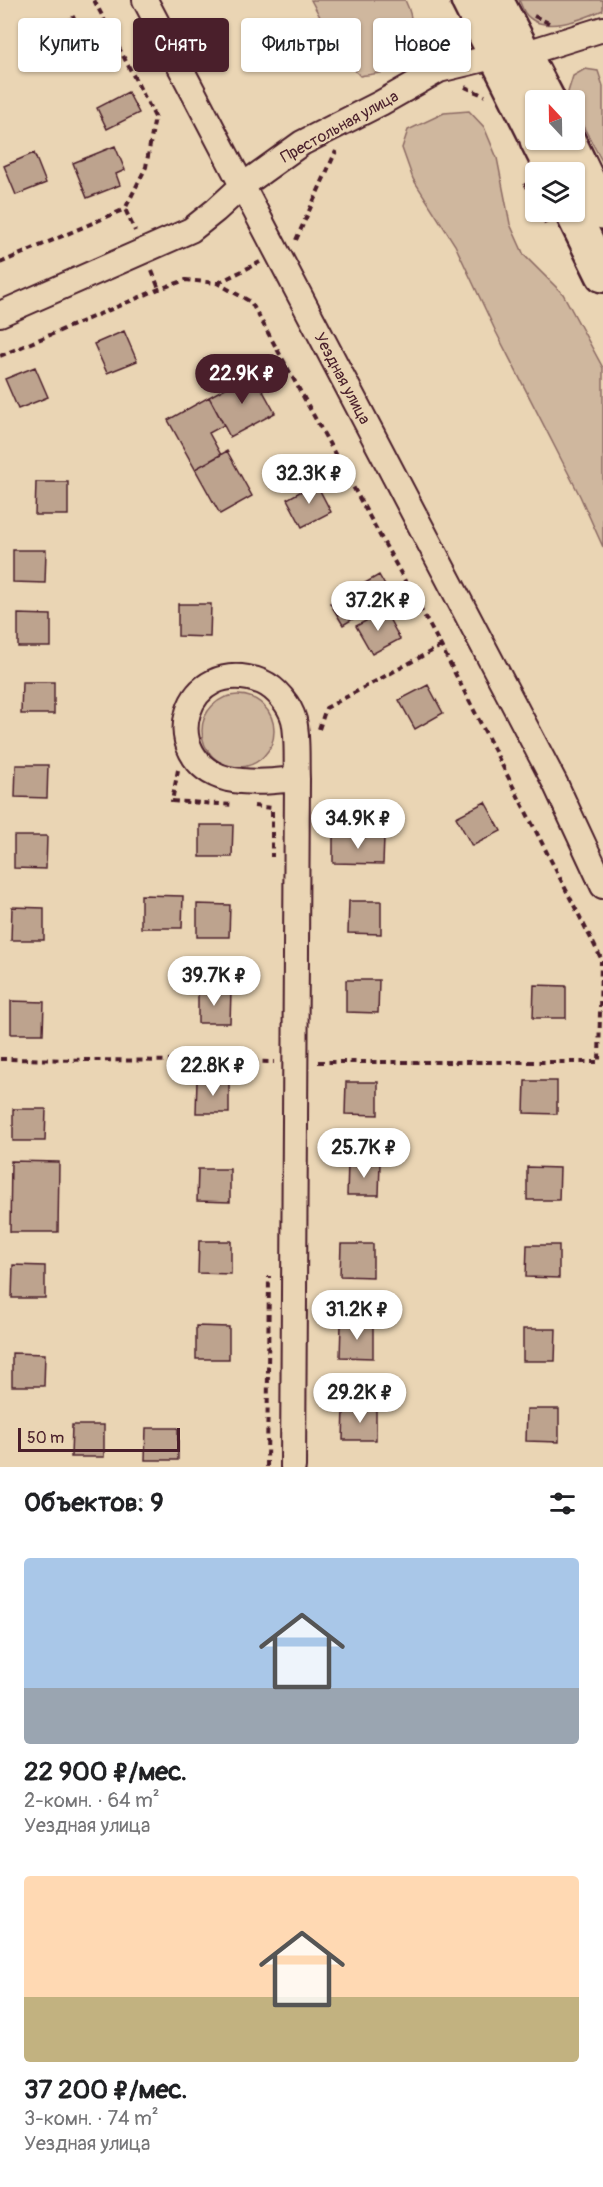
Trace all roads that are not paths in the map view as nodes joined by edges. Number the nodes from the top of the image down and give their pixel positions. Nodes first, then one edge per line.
1 (145, 0) edge
2 (468, 0) edge
3 (495, 0) edge
4 (603, 29) edge
5 (510, 55) junction
6 (540, 90) edge
7 (525, 103) edge
8 (573, 150) edge
9 (242, 186) junction
10 (603, 212) edge
11 (577, 222) edge
12 (603, 275) edge
13 (2, 307) edge
14 (297, 779) junction
15 (603, 885) edge
16 (293, 1467) edge

1 - 9 street, Уездная улица
2 - 5 highway
3 - 5 highway
4 - 5 street, Престольная улица
5 - 6 highway
5 - 7 highway
5 - 9 street, Престольная улица
8 - 10 highway
9 - 13 street, Престольная улица
9 - 15 street, Уездная улица
11 - 12 highway
14 - 14 street
14 - 16 street

